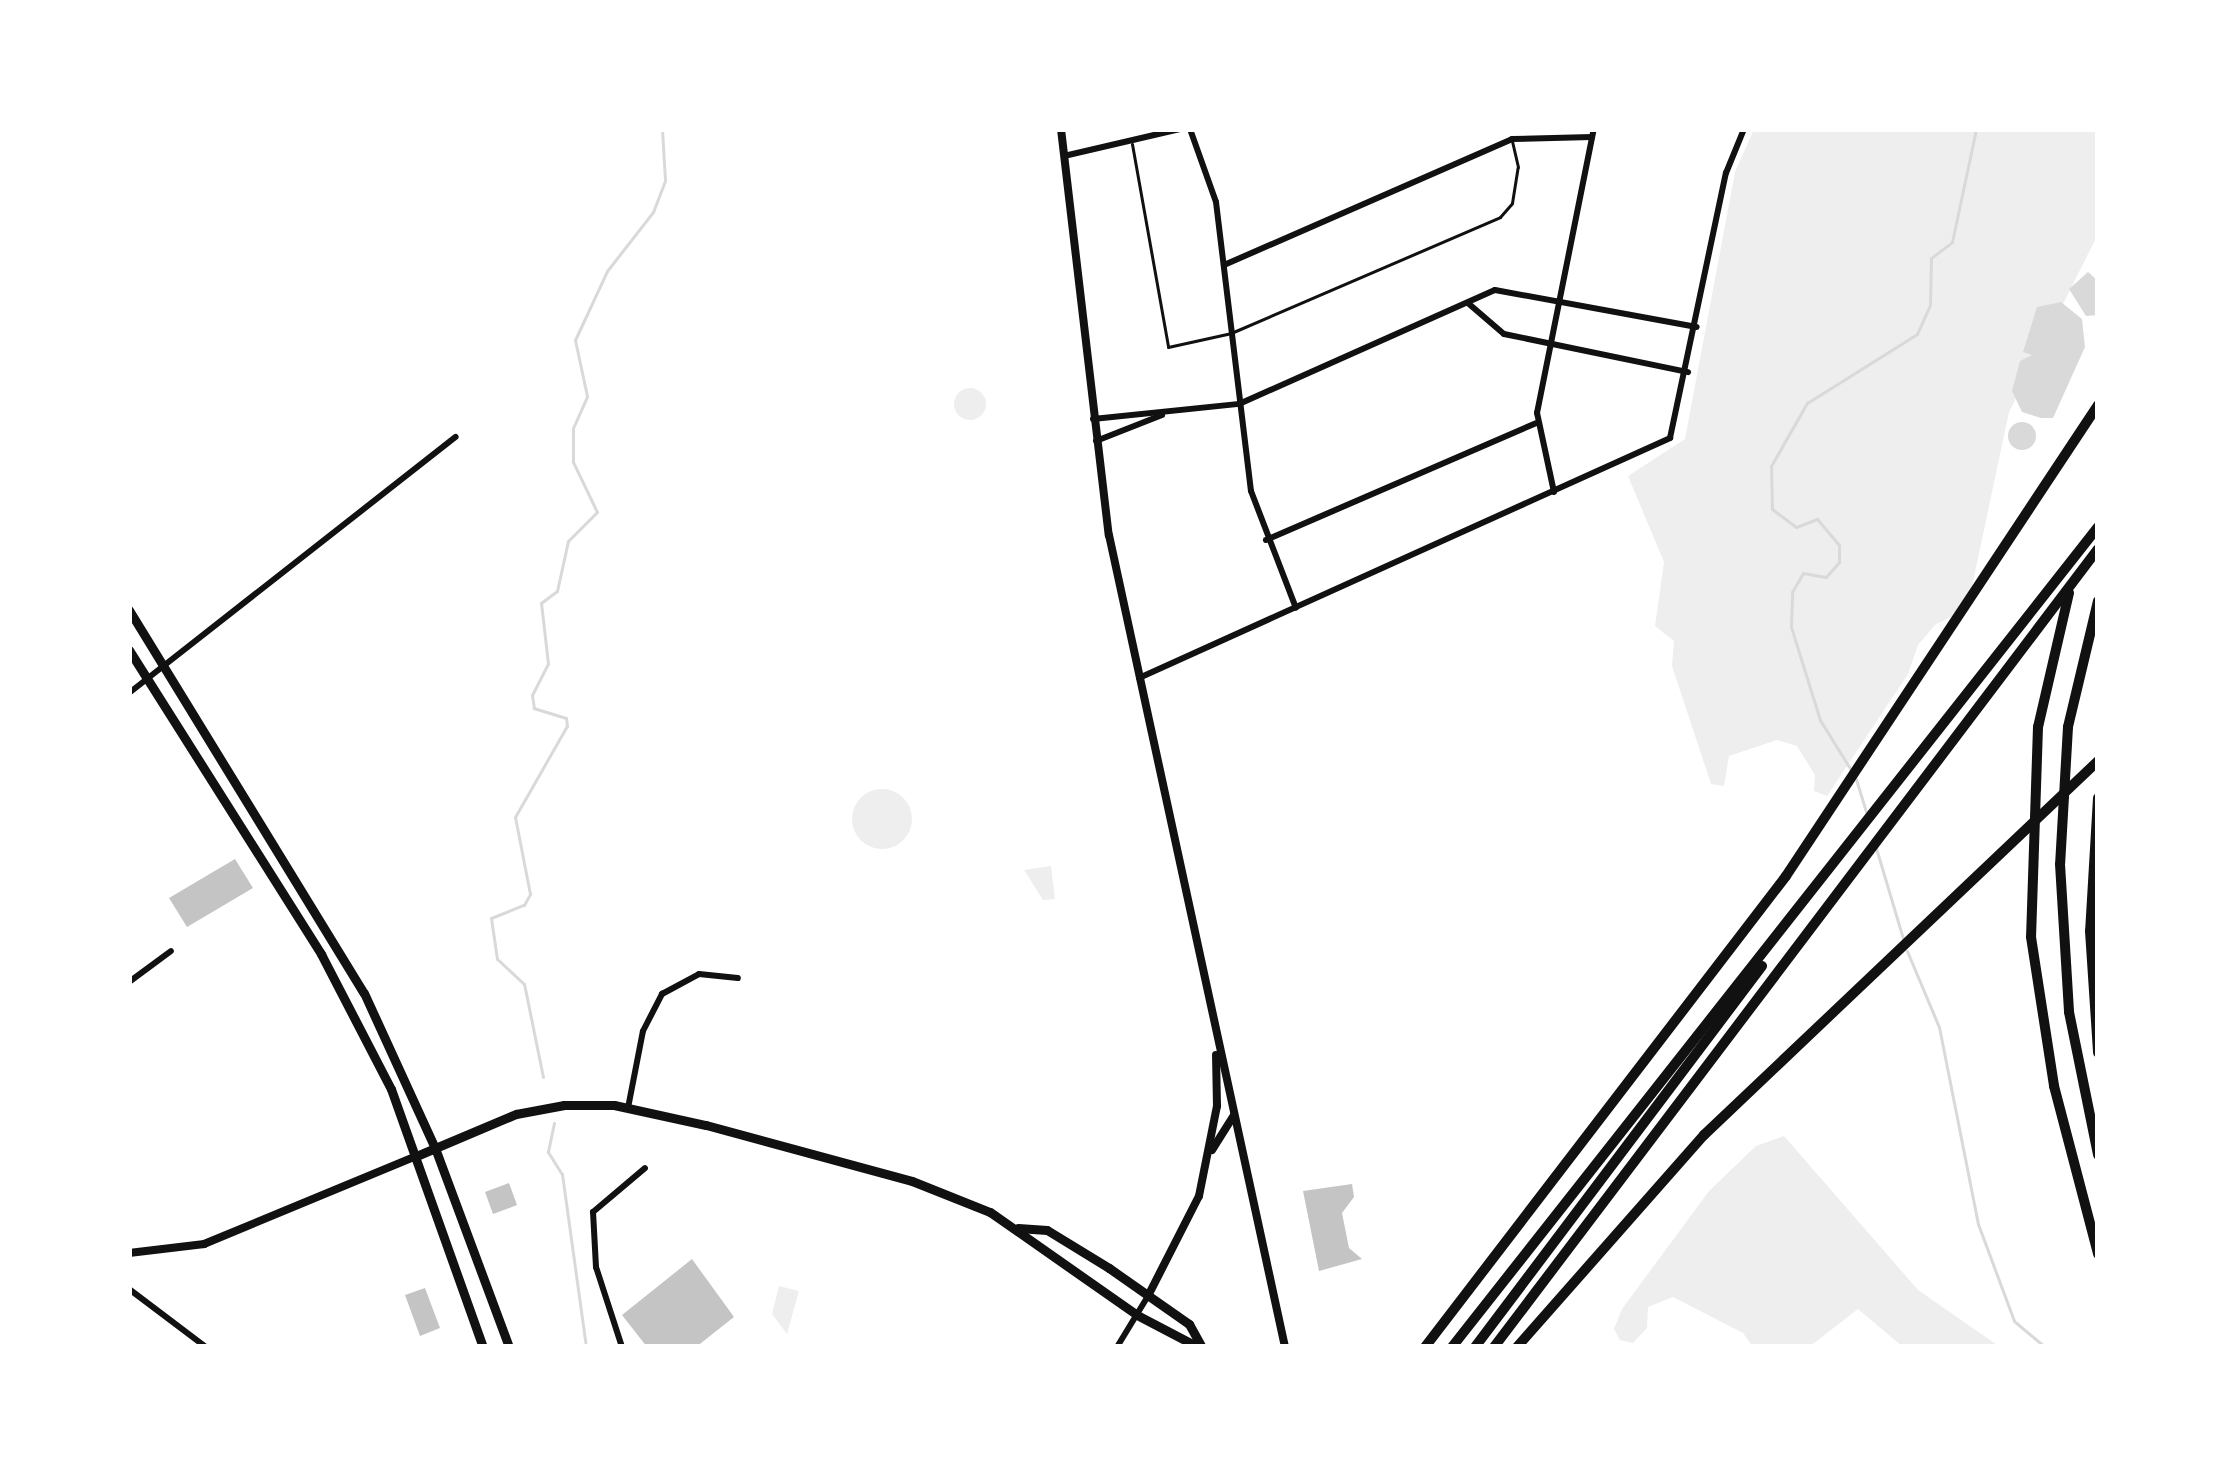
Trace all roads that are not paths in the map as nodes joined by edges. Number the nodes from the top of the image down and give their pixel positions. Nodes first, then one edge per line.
1 (1061, 129) edge
2 (1180, 129) edge
3 (1190, 129) edge
4 (1744, 129) edge
5 (1593, 133) edge
6 (1512, 139) junction
7 (1132, 145) junction
8 (1064, 156) junction
9 (1224, 266) junction
10 (1559, 300) junction
11 (1469, 304) junction
12 (1696, 327) junction
13 (1231, 333) junction
14 (1550, 345) junction
15 (1688, 372) junction
16 (1239, 404) junction
17 (2098, 405) edge
18 (1171, 412) junction
19 (1094, 419) junction
20 (1536, 423) junction
21 (455, 437) dead end
22 (1096, 442) junction
23 (1554, 492) junction
24 (2098, 512) edge
25 (2098, 527) edge
26 (1266, 540) junction
27 (2098, 548) edge
28 (2098, 601) edge
29 (1296, 608) junction
30 (129, 610) edge
31 (129, 650) edge
32 (166, 665) junction
33 (1139, 678) junction
34 (148, 679) junction
35 (129, 694) edge
36 (2098, 761) edge
37 (2098, 798) edge
38 (1788, 928) junction
39 (172, 951) dead end
40 (738, 978) dead end
41 (129, 982) edge
42 (1216, 1041) junction
43 (2098, 1053) edge
44 (628, 1108) junction
45 (1234, 1115) junction
46 (435, 1148) junction
47 (2098, 1155) edge
48 (414, 1156) junction
49 (1209, 1157) junction
50 (645, 1168) dead end
51 (1018, 1228) junction
52 (129, 1253) edge
53 (2098, 1254) edge
54 (129, 1289) edge
55 (1148, 1296) junction
56 (1137, 1315) junction
57 (206, 1347) edge
58 (483, 1347) edge
59 (509, 1347) edge
60 (622, 1347) edge
61 (1117, 1347) edge
62 (1200, 1347) edge
63 (1286, 1347) edge
64 (1425, 1347) edge
65 (1452, 1347) edge
66 (1475, 1347) edge
67 (1494, 1347) edge
68 (1517, 1347) edge

1 - 8 street
2 - 7 street
3 - 9 street
4 - 12 street
5 - 6 street
5 - 10 street
6 - 9 street
6 - 13 lane
7 - 8 street
7 - 13 lane
8 - 19 street
9 - 13 street
10 - 11 street
10 - 12 street
10 - 14 street
11 - 14 street
11 - 16 street
12 - 15 street
13 - 16 street
14 - 15 street
14 - 20 street
15 - 23 street
16 - 18 street
16 - 26 street
17 - 64 highway
18 - 19 street
18 - 22 street
19 - 22 street
20 - 23 street
20 - 26 street
21 - 32 street
22 - 33 street
23 - 29 street
24 - 53 highway
25 - 38 highway
26 - 29 street
27 - 67 highway
28 - 47 highway
29 - 33 street
30 - 32 main road
31 - 34 main road
32 - 34 street
32 - 46 main road
33 - 42 street
34 - 35 street
34 - 48 main road
36 - 68 highway
37 - 43 highway
38 - 65 highway
38 - 66 highway
39 - 41 street
40 - 44 street
42 - 45 street
42 - 49 street
44 - 46 main road
44 - 51 main road
45 - 49 street
45 - 63 street
46 - 48 main road
46 - 59 main road
48 - 52 street
48 - 58 main road
49 - 55 street
50 - 60 street
51 - 55 main road
51 - 56 main road
54 - 57 street
55 - 56 street
55 - 62 main road
56 - 61 street
56 - 62 main road

